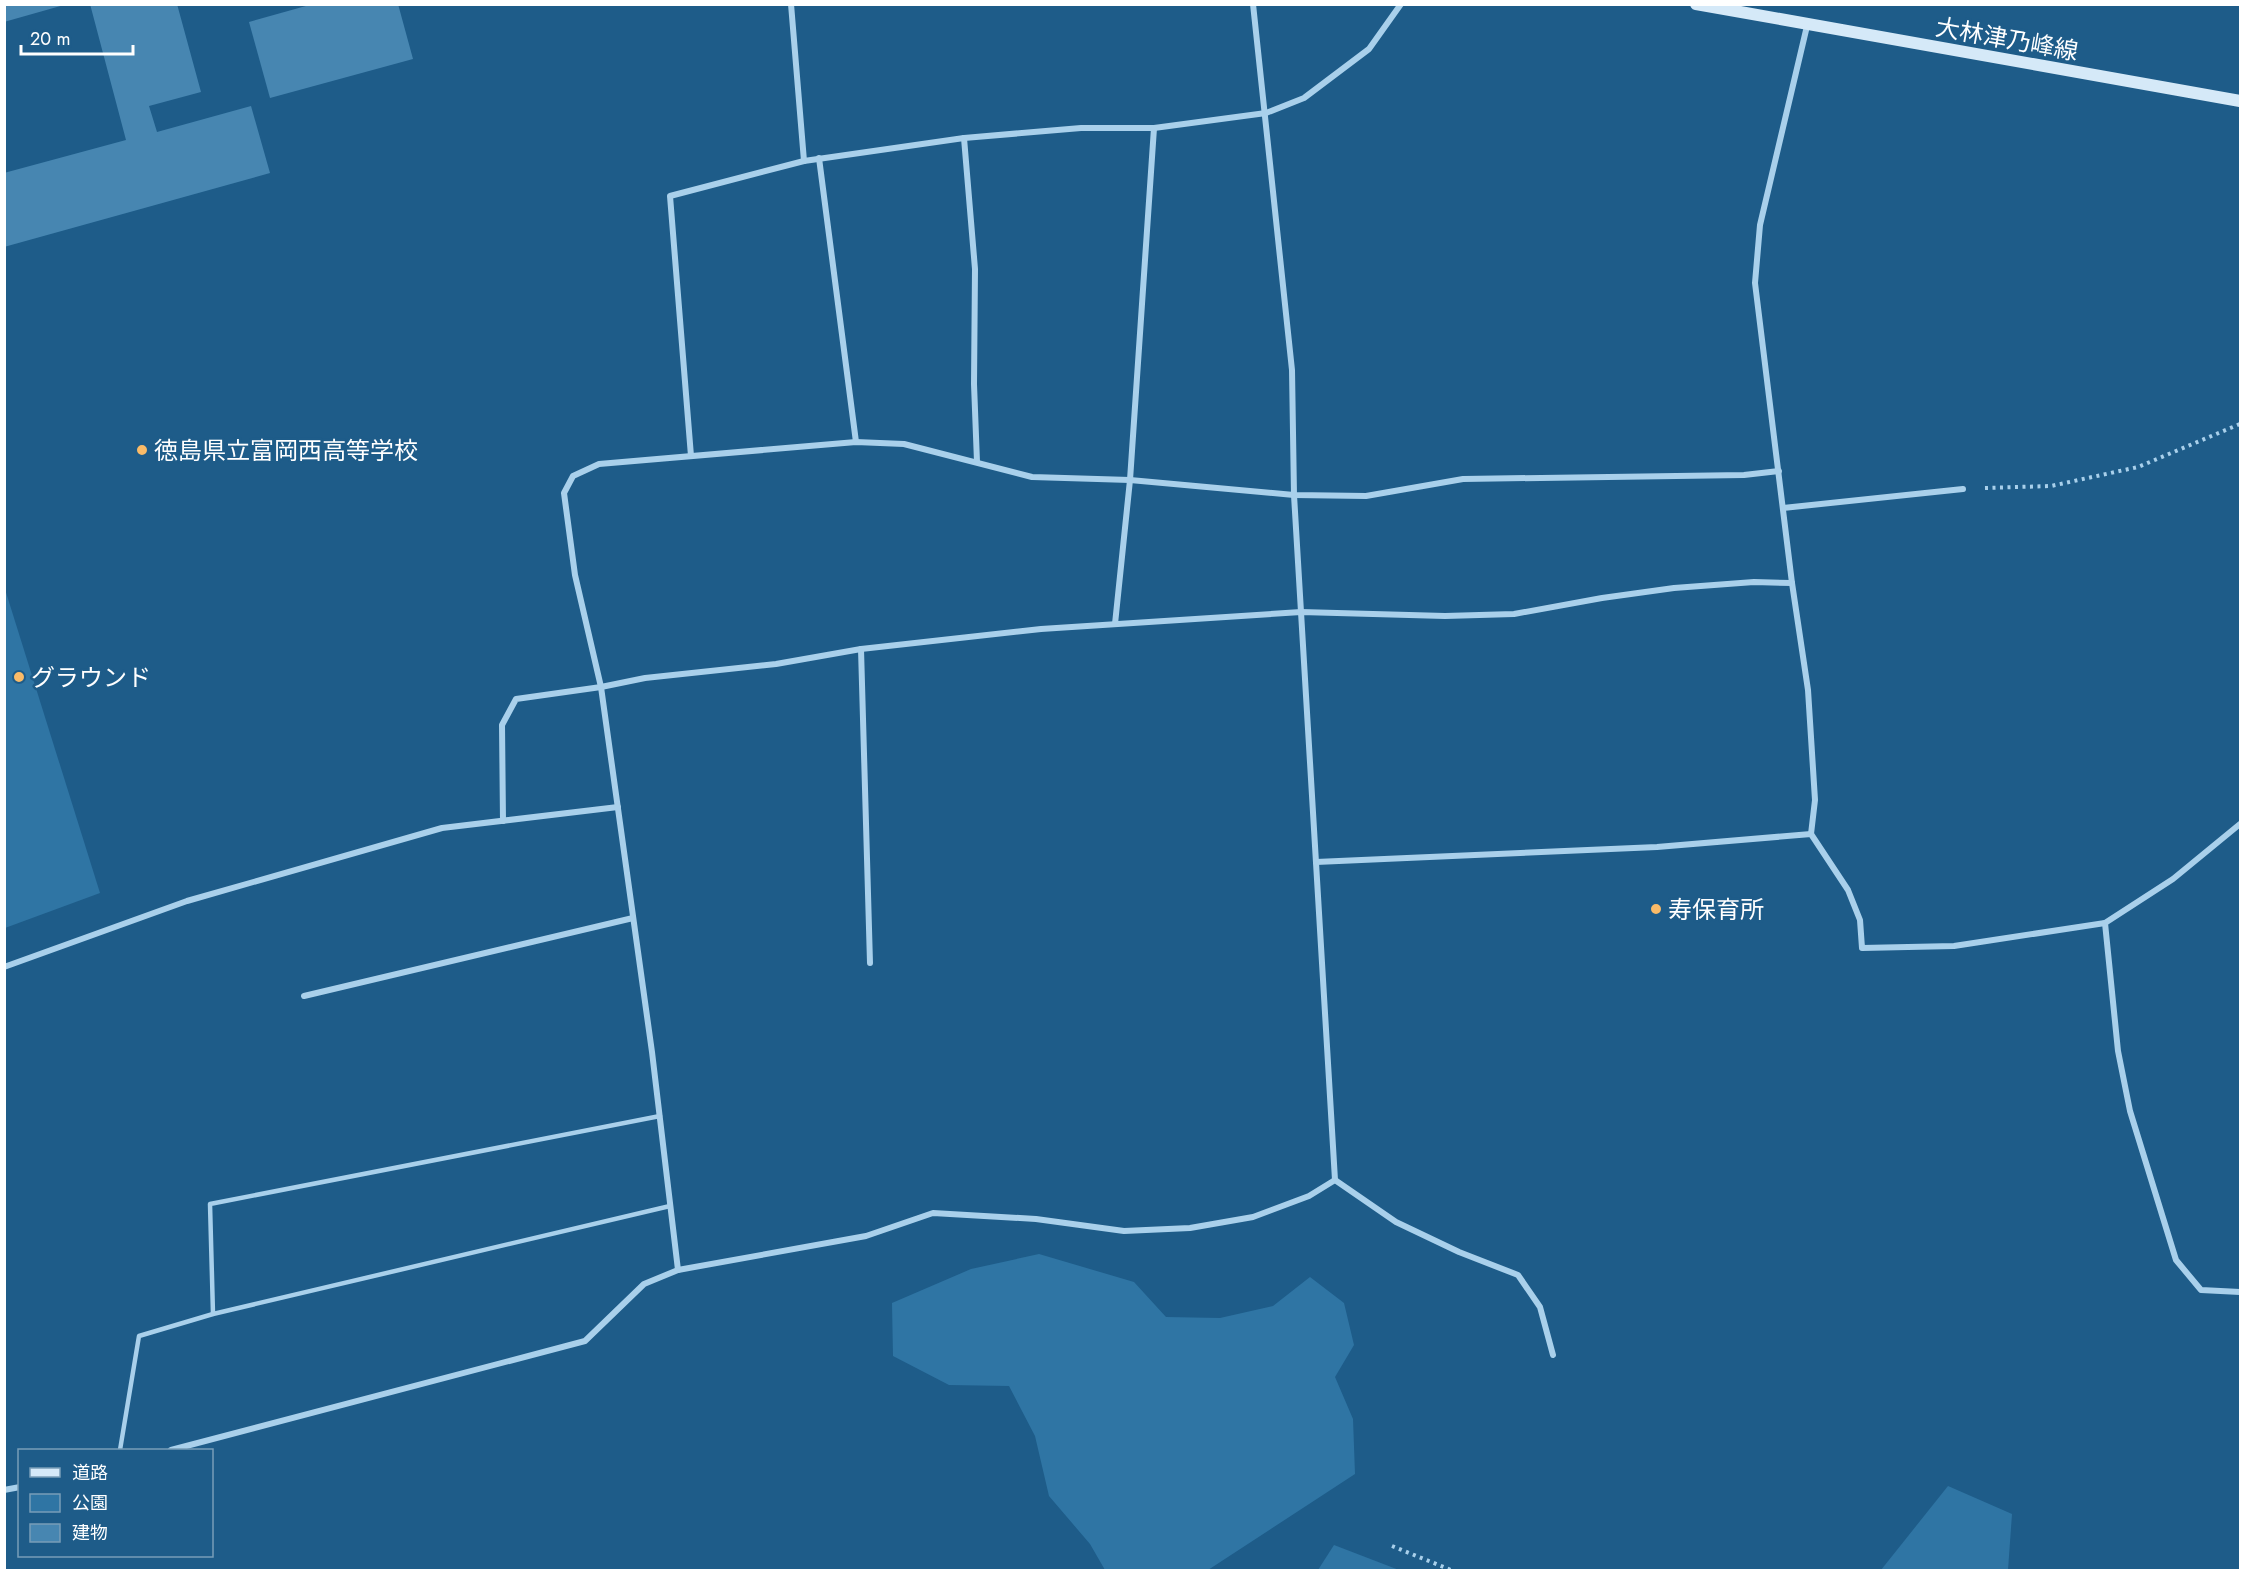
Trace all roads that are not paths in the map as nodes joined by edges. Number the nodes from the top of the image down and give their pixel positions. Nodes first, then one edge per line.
1 (791, 4) edge
2 (1253, 4) edge
3 (1401, 4) edge
4 (1696, 4) edge
5 (1807, 26) junction
6 (2241, 101) edge
7 (1266, 113) junction
8 (1154, 128) junction
9 (964, 138) junction
10 (819, 158) junction
11 (804, 160) junction
12 (856, 442) junction
13 (692, 456) junction
14 (977, 462) junction
15 (1779, 471) junction
16 (1130, 480) junction
17 (1964, 489) road end
18 (1294, 495) junction
19 (1783, 508) junction
20 (1792, 583) junction
21 (1301, 612) junction
22 (1115, 624) junction
23 (861, 649) junction
24 (601, 687) junction
25 (618, 807) junction
26 (503, 821) junction
27 (2241, 824) edge
28 (1811, 834) junction
29 (1316, 862) junction
30 (633, 918) junction
31 (2105, 923) junction
32 (870, 963) dead end
33 (4, 966) edge
34 (304, 996) dead end
35 (660, 1116) junction
36 (1335, 1180) junction
37 (670, 1206) junction
38 (678, 1270) junction
39 (2241, 1292) edge
40 (213, 1314) junction
41 (1553, 1355) dead end
42 (120, 1449) edge
43 (175, 1449) edge

1 - 11 street
2 - 7 street
3 - 7 street
4 - 5 main road, 大林津乃峰線
5 - 6 main road, 大林津乃峰線
5 - 15 street
7 - 8 street
7 - 18 street
8 - 9 street
8 - 16 street
9 - 10 street
9 - 14 street
10 - 11 street
10 - 12 street
11 - 13 street
12 - 13 street
12 - 14 street
13 - 24 street
14 - 16 street
15 - 18 street
15 - 19 street
16 - 18 street
16 - 22 street
17 - 19 street
18 - 21 street
19 - 20 street
20 - 21 street
20 - 28 street
21 - 22 street
21 - 29 street
22 - 23 street
23 - 24 street
23 - 32 street
24 - 25 street
24 - 26 street
25 - 26 street
25 - 30 street
26 - 33 street
27 - 31 street
28 - 29 street
28 - 31 street
29 - 36 street
30 - 34 street
30 - 35 street
31 - 39 street
35 - 37 street
35 - 40 lane
36 - 38 street
36 - 41 street
37 - 38 street
37 - 40 lane
38 - 43 street
40 - 42 lane

